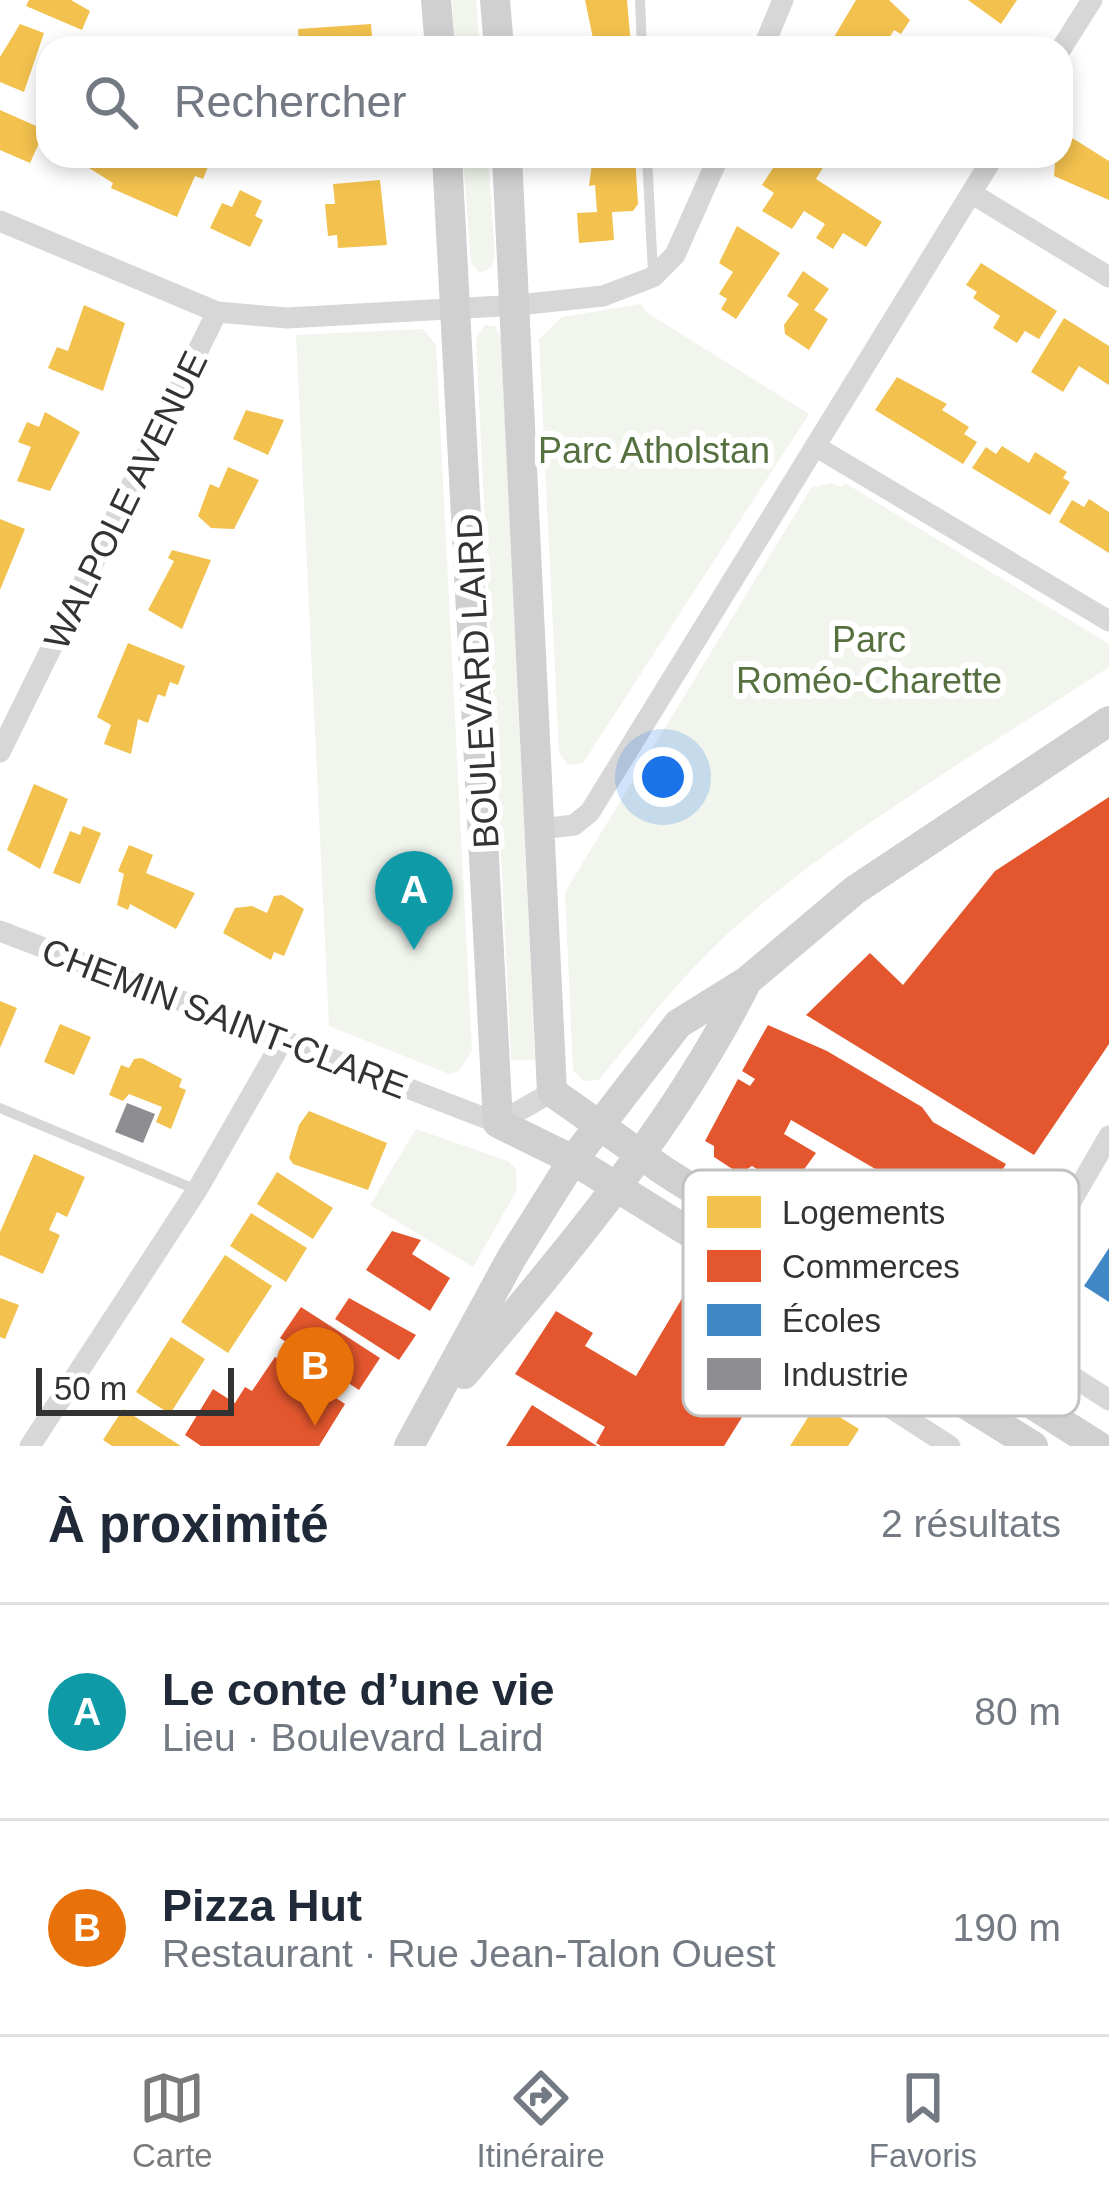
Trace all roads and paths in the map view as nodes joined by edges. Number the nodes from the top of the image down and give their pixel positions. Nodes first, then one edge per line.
1 (436, 0) edge
2 (496, 0) edge
3 (640, 0) edge
4 (783, 0) edge
5 (1092, 0) edge
6 (439, 36) edge
7 (498, 36) edge
8 (642, 36) edge
9 (768, 36) edge
10 (1069, 36) edge
11 (448, 168) edge
12 (508, 168) edge
13 (648, 168) edge
14 (714, 168) edge
15 (987, 168) edge
16 (971, 193) junction
17 (0, 221) edge
18 (653, 277) junction
19 (1109, 277) edge
20 (518, 305) junction
21 (458, 308) junction
22 (217, 312) junction
23 (815, 446) junction
24 (1109, 621) edge
25 (1109, 721) edge
26 (0, 752) edge
27 (541, 829) junction
28 (0, 931) edge
29 (748, 981) junction
30 (282, 1042) junction
31 (553, 1092) junction
32 (0, 1108) edge
33 (498, 1108) junction
34 (598, 1124) junction
35 (1109, 1136) edge
36 (638, 1152) junction
37 (573, 1160) junction
38 (683, 1181) edge
39 (615, 1186) junction
40 (1079, 1188) edge
41 (197, 1190) junction
42 (683, 1228) edge
43 (1079, 1381) edge
44 (1109, 1400) edge
45 (903, 1416) edge
46 (985, 1416) edge
47 (1051, 1416) edge
48 (418, 1433) edge
49 (30, 1446) edge
50 (950, 1446) edge
51 (1033, 1446) edge
52 (1098, 1446) edge

1 - 6 main road
2 - 7 main road
3 - 8 lane
4 - 9 street
5 - 10 street
11 - 21 main road, BOULEVARD LAIRD
12 - 20 main road, BOULEVARD LAIRD
13 - 18 lane
14 - 18 street
15 - 16 street
16 - 19 street
16 - 23 street
17 - 22 street
18 - 20 street
20 - 21 street
20 - 27 main road, BOULEVARD LAIRD
21 - 22 street
21 - 33 main road, BOULEVARD LAIRD
22 - 26 street, WALPOLE AVENUE
23 - 24 street
23 - 27 street
25 - 29 main road
27 - 31 main road, BOULEVARD LAIRD
28 - 30 street, CHEMIN SAINT-CLARE
29 - 34 main road
29 - 36 main road
30 - 33 street, CHEMIN SAINT-CLARE
30 - 41 street
31 - 33 street, CHEMIN SAINT-CLARE
31 - 34 main road
32 - 41 lane
33 - 37 main road
34 - 36 main road
34 - 37 main road
35 - 40 street
36 - 38 main road
36 - 39 main road
37 - 39 main road
37 - 48 main road
39 - 42 main road
39 - 48 main road
41 - 49 street
43 - 44 street
45 - 50 street
46 - 51 main road
47 - 52 main road

